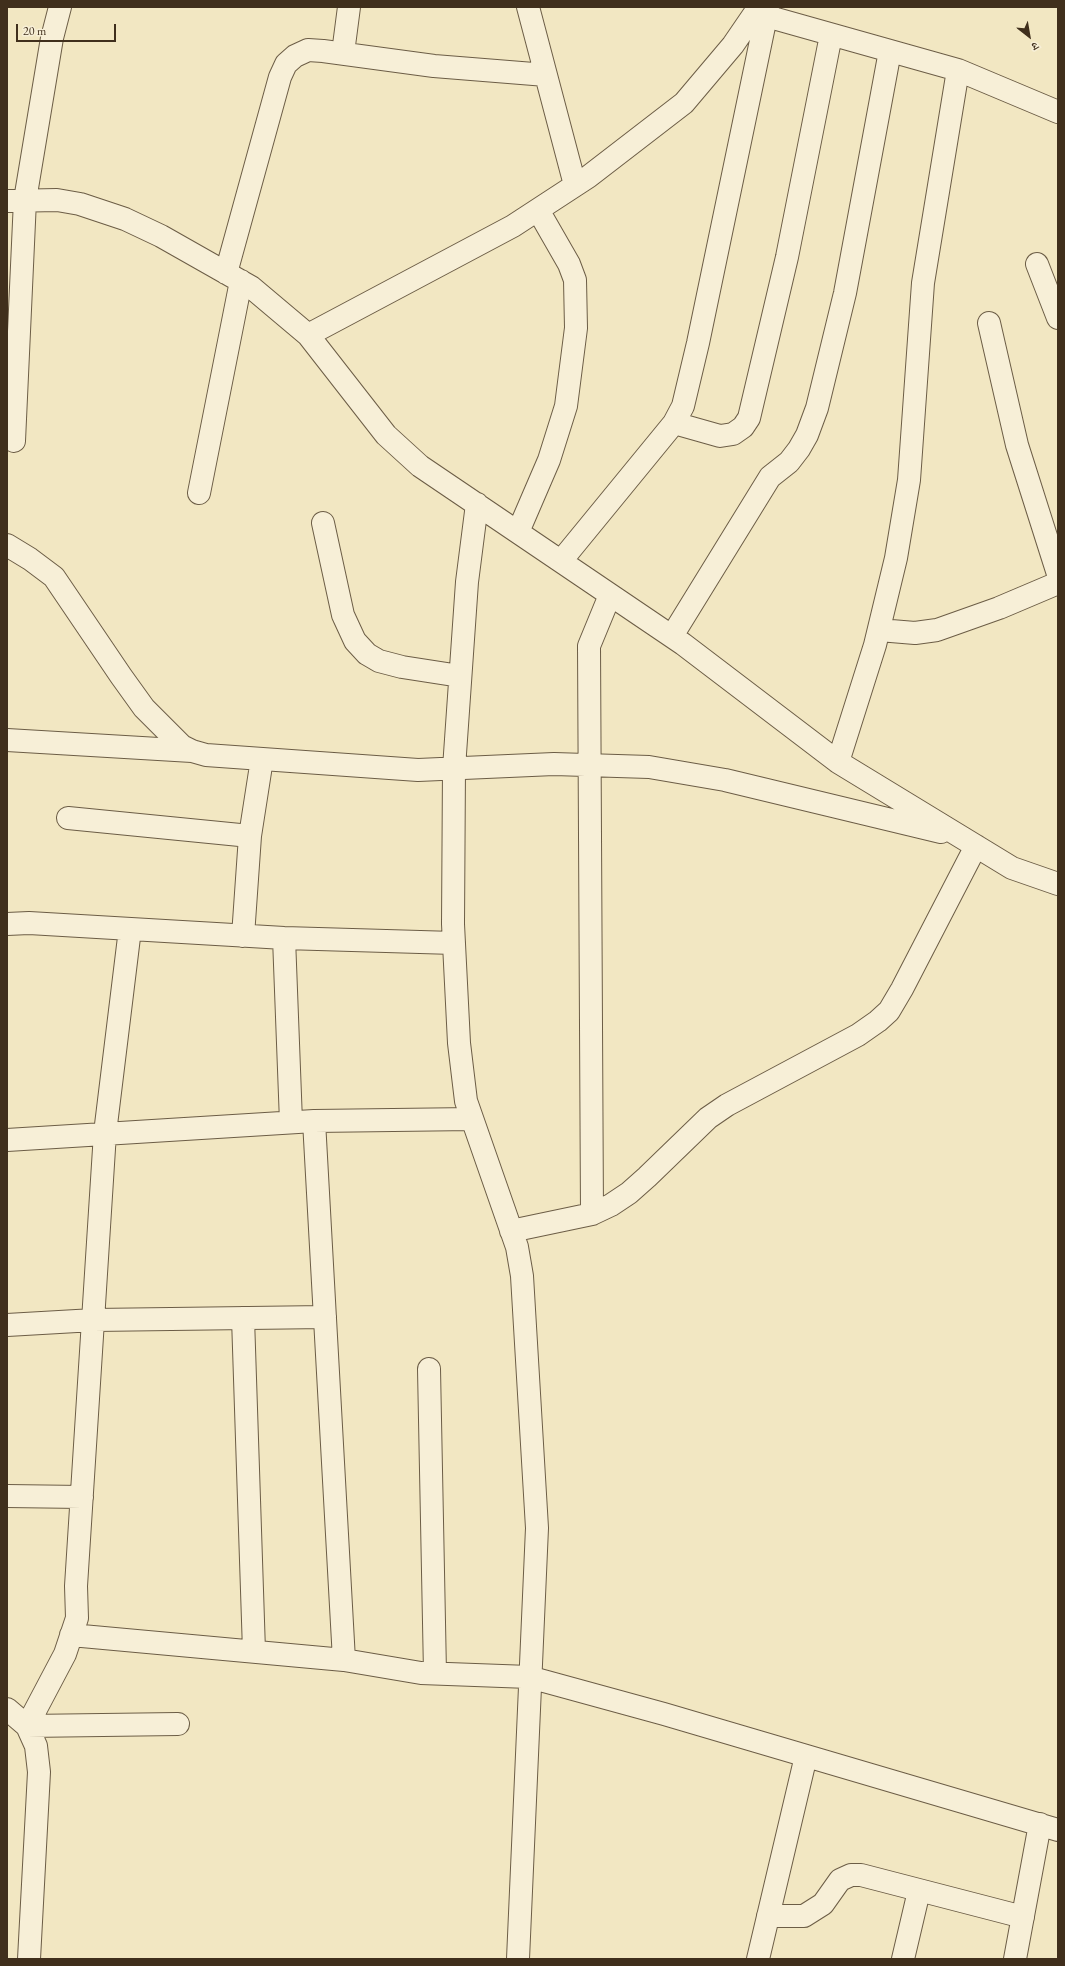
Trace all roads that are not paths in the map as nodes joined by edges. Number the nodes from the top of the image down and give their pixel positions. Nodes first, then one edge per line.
1 (60, 7) edge
2 (349, 7) edge
3 (528, 7) edge
4 (764, 10) edge
5 (831, 35) junction
6 (890, 51) junction
7 (343, 53) junction
8 (958, 70) junction
9 (546, 75) junction
10 (1058, 112) edge
11 (575, 185) junction
12 (16, 200) edge
13 (538, 210) junction
14 (1037, 264) dead end
15 (233, 277) junction
16 (1058, 318) edge
17 (989, 323) dead end
18 (308, 335) junction
19 (674, 423) junction
20 (14, 440) dead end
21 (199, 494) dead end
22 (477, 504) junction
23 (323, 523) dead end
24 (518, 532) junction
25 (7, 545) edge
26 (30, 559) junction
27 (7, 560) edge
28 (561, 561) junction
29 (1058, 574) edge
30 (1058, 583) edge
31 (610, 595) junction
32 (879, 630) junction
33 (672, 636) junction
34 (460, 676) junction
35 (7, 740) edge
36 (192, 751) junction
37 (262, 759) junction
38 (838, 762) junction
39 (589, 765) junction
40 (454, 768) junction
41 (68, 818) dead end
42 (250, 836) junction
43 (969, 841) junction
44 (1058, 884) edge
45 (7, 924) edge
46 (130, 929) junction
47 (242, 936) junction
48 (284, 938) junction
49 (454, 943) junction
50 (472, 1119) junction
51 (314, 1121) junction
52 (291, 1122) junction
53 (105, 1133) junction
54 (7, 1140) edge
55 (592, 1214) junction
56 (511, 1231) junction
57 (325, 1317) junction
58 (244, 1318) junction
59 (94, 1320) junction
60 (7, 1325) edge
61 (429, 1369) dead end
62 (7, 1496) edge
63 (82, 1497) junction
64 (71, 1635) junction
65 (254, 1651) junction
66 (344, 1660) junction
67 (435, 1673) junction
68 (530, 1677) junction
69 (7, 1709) edge
70 (178, 1724) dead end
71 (26, 1726) junction
72 (806, 1756) junction
73 (1049, 1827) edge
74 (919, 1891) junction
75 (768, 1916) junction
76 (1023, 1917) junction
77 (29, 1959) edge
78 (518, 1959) edge
79 (758, 1959) edge
80 (903, 1959) edge
81 (1016, 1959) edge

1 - 12 street
2 - 7 street
3 - 9 street
4 - 5 street
4 - 11 street
4 - 19 street
5 - 6 street
5 - 19 street
6 - 8 street
6 - 33 street
7 - 9 street
7 - 15 street
8 - 10 street
8 - 32 street
9 - 11 street
11 - 13 street
12 - 15 street
12 - 20 street
13 - 18 street
13 - 24 street
14 - 16 street
15 - 18 street
15 - 21 street
17 - 29 street
18 - 22 street
19 - 28 street
22 - 24 street
22 - 34 street
23 - 34 street
24 - 28 street
25 - 26 street
26 - 27 street
26 - 36 street
28 - 31 street
30 - 32 street
31 - 33 street
31 - 39 street
32 - 38 street
33 - 38 street
34 - 40 street
35 - 36 street
36 - 37 street
37 - 40 street
37 - 42 street
38 - 43 street
39 - 40 street
39 - 43 street
39 - 55 street
40 - 49 street
41 - 42 street
42 - 47 street
43 - 44 street
43 - 55 street
45 - 46 street
46 - 47 street
46 - 53 street
47 - 48 street
48 - 49 street
48 - 52 street
49 - 50 street
50 - 51 street
50 - 56 street
51 - 52 street
51 - 57 street
52 - 53 street
53 - 54 street
53 - 59 street
55 - 56 street
56 - 68 street
57 - 58 street
57 - 66 street
58 - 59 street
58 - 65 street
59 - 60 street
59 - 63 street
61 - 67 street
62 - 63 street
63 - 64 street
64 - 65 street
64 - 71 street
65 - 66 street
66 - 67 street
67 - 68 street
68 - 72 street
68 - 78 street
69 - 71 street
70 - 71 street
71 - 77 street
72 - 73 street
72 - 75 street
73 - 76 street
74 - 75 street
74 - 76 street
74 - 80 street
75 - 79 street
76 - 81 street

